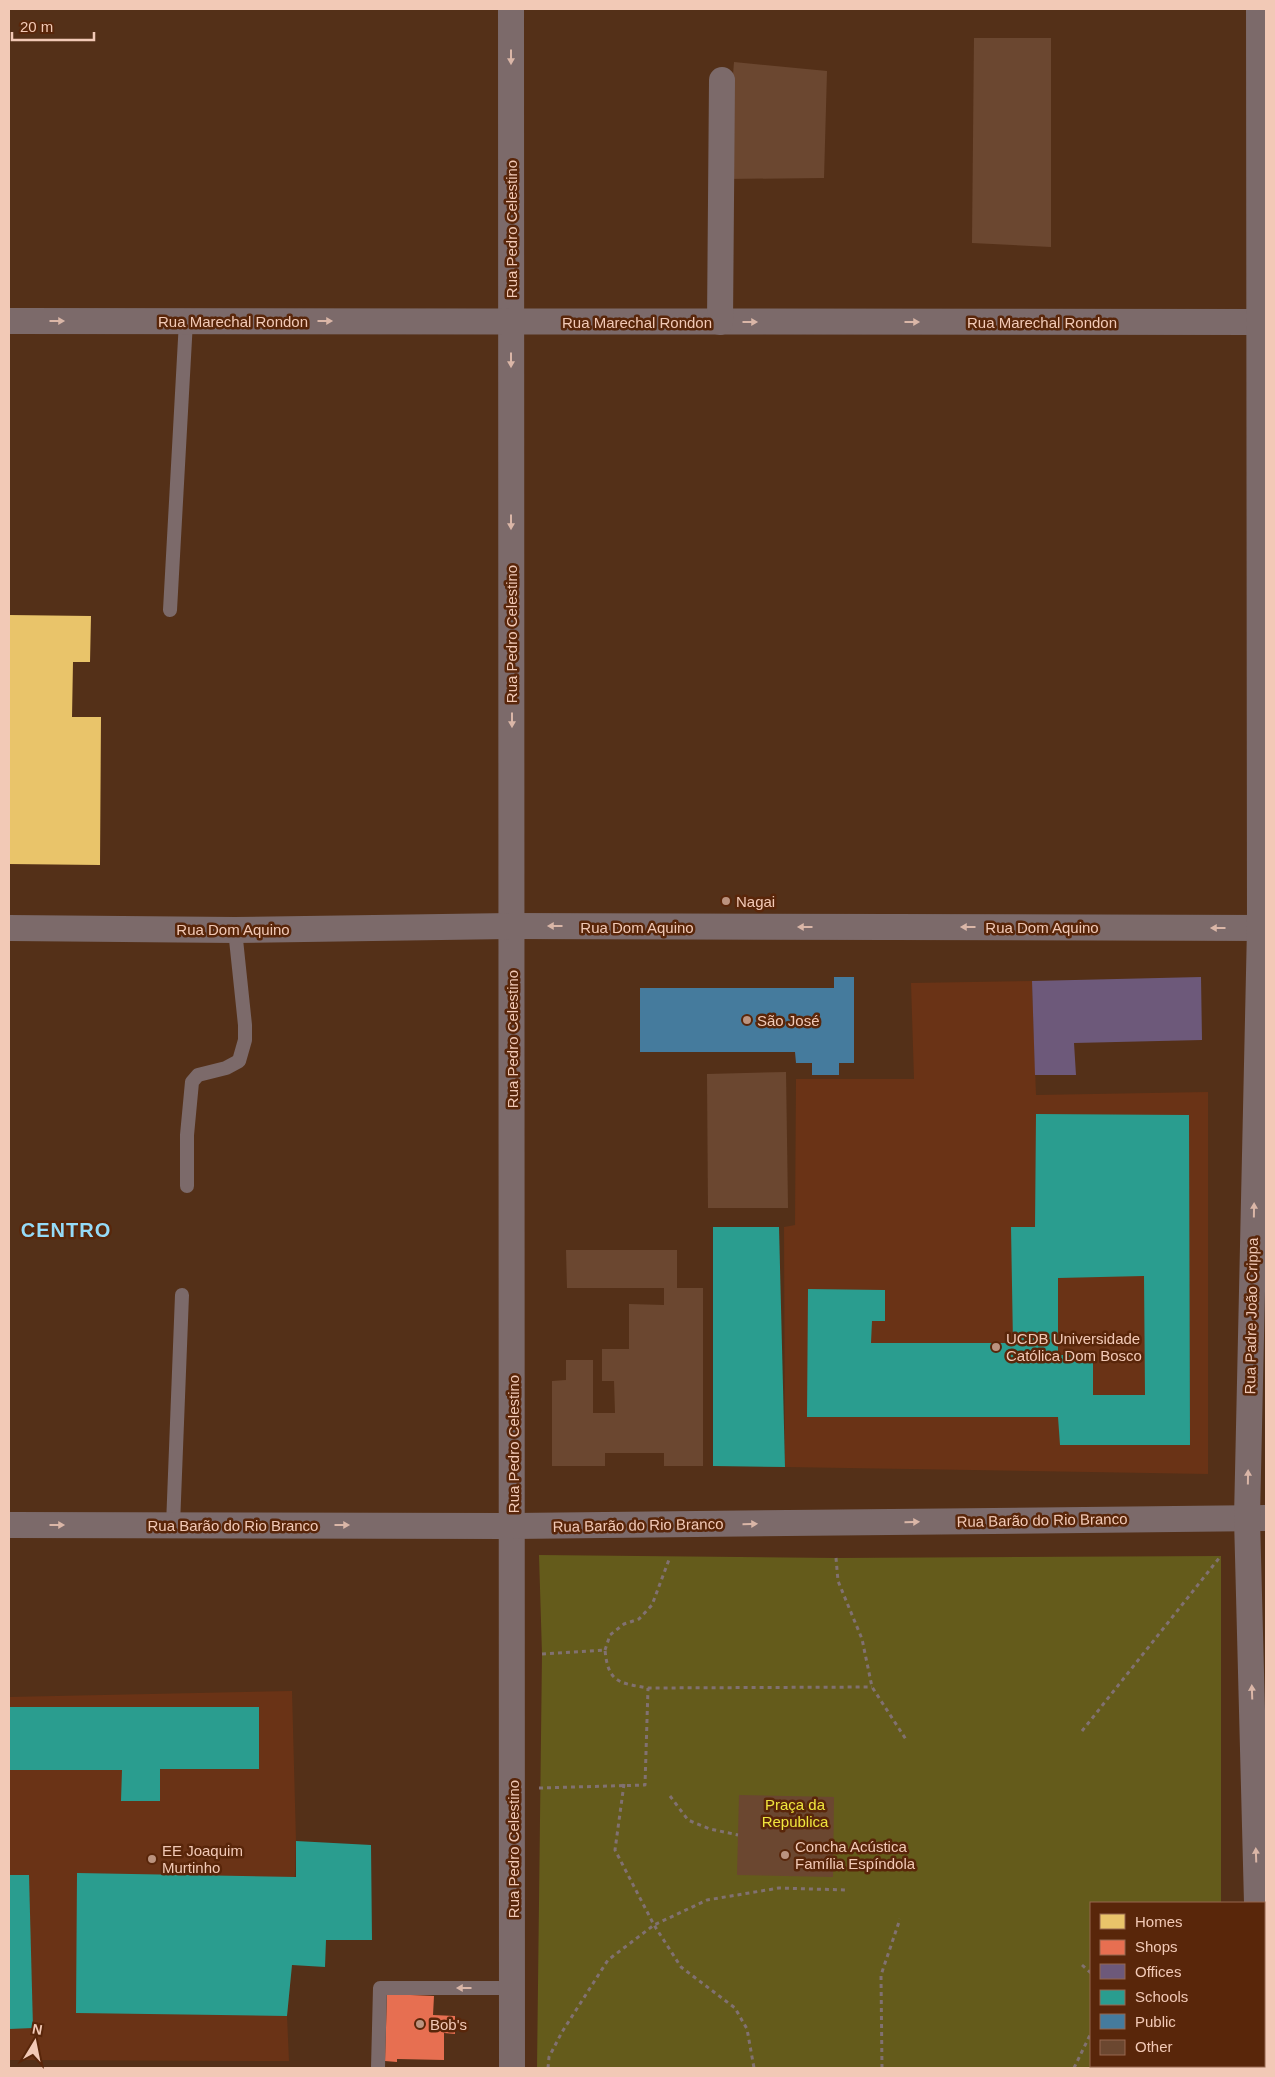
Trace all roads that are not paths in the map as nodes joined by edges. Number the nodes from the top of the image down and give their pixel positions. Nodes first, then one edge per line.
1 (511, 9) edge
2 (1259, 9) edge
3 (722, 80) dead end
4 (9, 321) edge
5 (186, 322) junction
6 (511, 322) junction
7 (720, 322) junction
8 (1263, 322) edge
9 (1263, 507) edge
10 (170, 610) dead end
11 (512, 926) junction
12 (9, 928) edge
13 (1263, 928) edge
14 (235, 930) junction
15 (187, 1186) dead end
16 (182, 1294) dead end
17 (1256, 1518) edge
18 (9, 1525) edge
19 (173, 1525) junction
20 (513, 1526) junction
21 (1257, 1902) edge
22 (513, 1988) junction
23 (378, 2068) edge
24 (512, 2068) edge

1 -> 6 street, Rua Pedro Celestino
2 - 8 street, Rua Padre João Crippa
3 - 7 street
4 -> 5 street, Rua Marechal Rondon
5 -> 6 street, Rua Marechal Rondon
5 - 10 lane
6 - 7 street, Rua Marechal Rondon
6 -> 11 street, Rua Pedro Celestino
7 -> 8 street, Rua Marechal Rondon
8 - 9 street, Rua Padre João Crippa
9 - 13 street, Rua Padre João Crippa
13 -> 11 street, Rua Dom Aquino
11 - 14 street, Rua Dom Aquino
11 - 20 street, Rua Pedro Celestino
12 - 14 street, Rua Dom Aquino
17 -> 13 street, Rua Padre João Crippa
14 - 15 lane
16 - 19 lane
20 -> 17 street, Rua Barão do Rio Branco
21 -> 17 street, Rua Padre João Crippa
18 -> 19 street, Rua Barão do Rio Branco
19 -> 20 street, Rua Barão do Rio Branco
20 - 22 street, Rua Pedro Celestino
22 -> 23 lane
22 - 24 street, Rua Pedro Celestino

